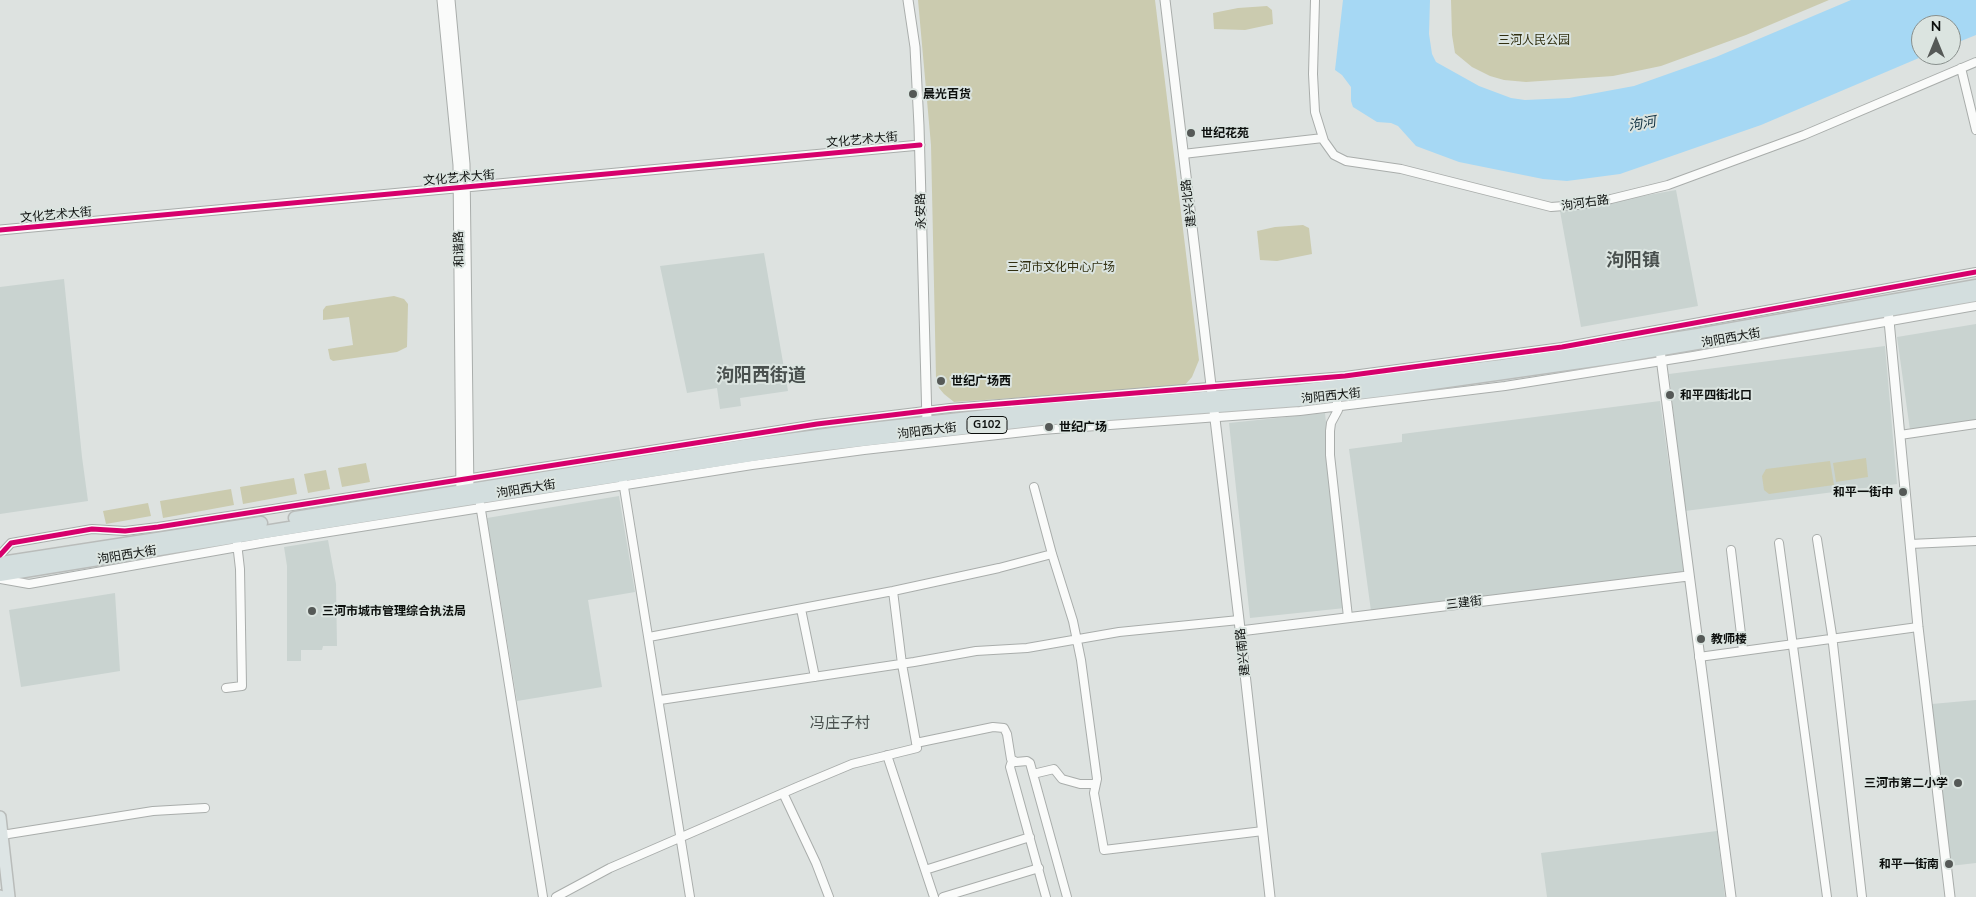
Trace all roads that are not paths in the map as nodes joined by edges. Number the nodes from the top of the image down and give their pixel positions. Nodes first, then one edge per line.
1 (442, 0) edge
2 (450, 0) edge
3 (908, 0) edge
4 (1165, 0) edge
5 (1315, 0) edge
6 (1976, 62) edge
7 (1961, 68) junction
8 (1976, 130) edge
9 (1323, 138) junction
10 (920, 145) junction
11 (1183, 154) junction
12 (462, 187) junction
13 (0, 230) edge
14 (1976, 272) edge
15 (1976, 286) edge
16 (1976, 295) edge
17 (1976, 306) edge
18 (1888, 316) junction
19 (1661, 356) junction
20 (1337, 401) junction
21 (1213, 402) junction
22 (927, 417) junction
23 (1976, 424) edge
24 (1900, 435) junction
25 (623, 480) junction
26 (1034, 487) dead end
27 (469, 493) junction
28 (1818, 538) dead end
29 (1976, 541) edge
30 (237, 542) junction
31 (1779, 544) dead end
32 (1910, 544) junction
33 (1731, 550) dead end
34 (1052, 554) junction
35 (0, 555) edge
36 (0, 563) edge
37 (1688, 576) junction
38 (0, 577) edge
39 (893, 591) junction
40 (801, 609) junction
41 (1348, 617) junction
42 (1239, 620) junction
43 (1918, 627) junction
44 (1240, 631) junction
45 (649, 637) junction
46 (1077, 639) junction
47 (1832, 639) junction
48 (1793, 644) junction
49 (1743, 651) junction
50 (1699, 657) junction
51 (902, 664) junction
52 (814, 677) junction
53 (226, 688) dead end
54 (660, 700) junction
55 (916, 743) junction
56 (887, 755) junction
57 (1012, 761) junction
58 (1033, 774) junction
59 (1096, 784) junction
60 (782, 793) junction
61 (205, 808) dead end
62 (0, 817) edge
63 (1263, 831) junction
64 (2, 835) junction
65 (681, 837) junction
66 (1030, 837) junction
67 (1039, 868) junction
68 (925, 870) junction
69 (9, 897) edge
70 (544, 897) edge
71 (556, 897) edge
72 (690, 897) edge
73 (828, 897) edge
74 (934, 897) edge
75 (943, 897) edge
76 (1046, 897) edge
77 (1067, 897) edge
78 (1270, 897) edge
79 (1731, 897) edge
80 (1827, 897) edge
81 (1862, 897) edge
82 (1950, 897) edge

1 - 12 street, 和谐路
2 - 12 street, 和谐路
3 - 10 street, 永安路
4 - 11 street, 建兴北路
5 - 9 street, 泃河右路
6 - 7 street, 泃河右路
7 - 8 street
7 - 9 street, 泃河右路
9 - 11 street
10 - 12 street, 文化艺术大街
10 - 22 street, 永安路
11 - 21 street, 建兴北路
12 - 13 street, 文化艺术大街
12 - 27 street, 和谐路
14 - 21 street
15 - 21 highway, 泃阳西大街 / G102
16 - 18 highway, 泃阳西大街 / G102
17 - 18 street
18 - 19 highway, 泃阳西大街 / G102
18 - 24 street
19 - 20 highway, 泃阳西大街 / G102
19 - 37 street
20 - 21 highway, 泃阳西大街 / G102
20 - 41 street
21 - 22 highway, 泃阳西大街 / G102
21 - 25 highway, 泃阳西大街 / G102
21 - 42 street, 建兴南路
22 - 27 highway, 泃阳西大街 / G102
23 - 24 street
24 - 32 street
25 - 27 highway, 泃阳西大街 / G102
25 - 45 street
26 - 34 street
27 - 30 highway, 泃阳西大街 / G102
27 - 30 street
27 - 35 street
27 - 36 highway, 泃阳西大街 / G102
27 - 70 street
28 - 47 street
29 - 32 street
30 - 38 highway, 泃阳西大街 / G102
30 - 53 street
31 - 48 street
32 - 43 street
33 - 49 street
34 - 39 street
34 - 46 street
37 - 41 street, 三建街
37 - 50 street
39 - 40 street
39 - 51 street
40 - 45 street
40 - 52 street
41 - 44 street, 三建街
42 - 44 street, 建兴南路
42 - 46 street
43 - 47 street
43 - 82 street
44 - 63 street, 建兴南路
45 - 54 street
46 - 51 street
46 - 59 street
47 - 48 street
47 - 81 street
48 - 49 street
48 - 80 street
49 - 50 street
50 - 79 street
51 - 52 street
51 - 55 street
52 - 54 street
54 - 65 street
55 - 56 street
55 - 57 street
56 - 60 street
56 - 68 street
57 - 58 street
57 - 66 street
58 - 59 street
58 - 77 street
59 - 63 street
60 - 65 street
60 - 73 street
61 - 64 street
62 - 64 main road
63 - 78 street, 建兴南路
64 - 69 main road
65 - 71 street
65 - 72 street
66 - 67 street
66 - 68 street
67 - 75 street
67 - 76 street
68 - 74 street

